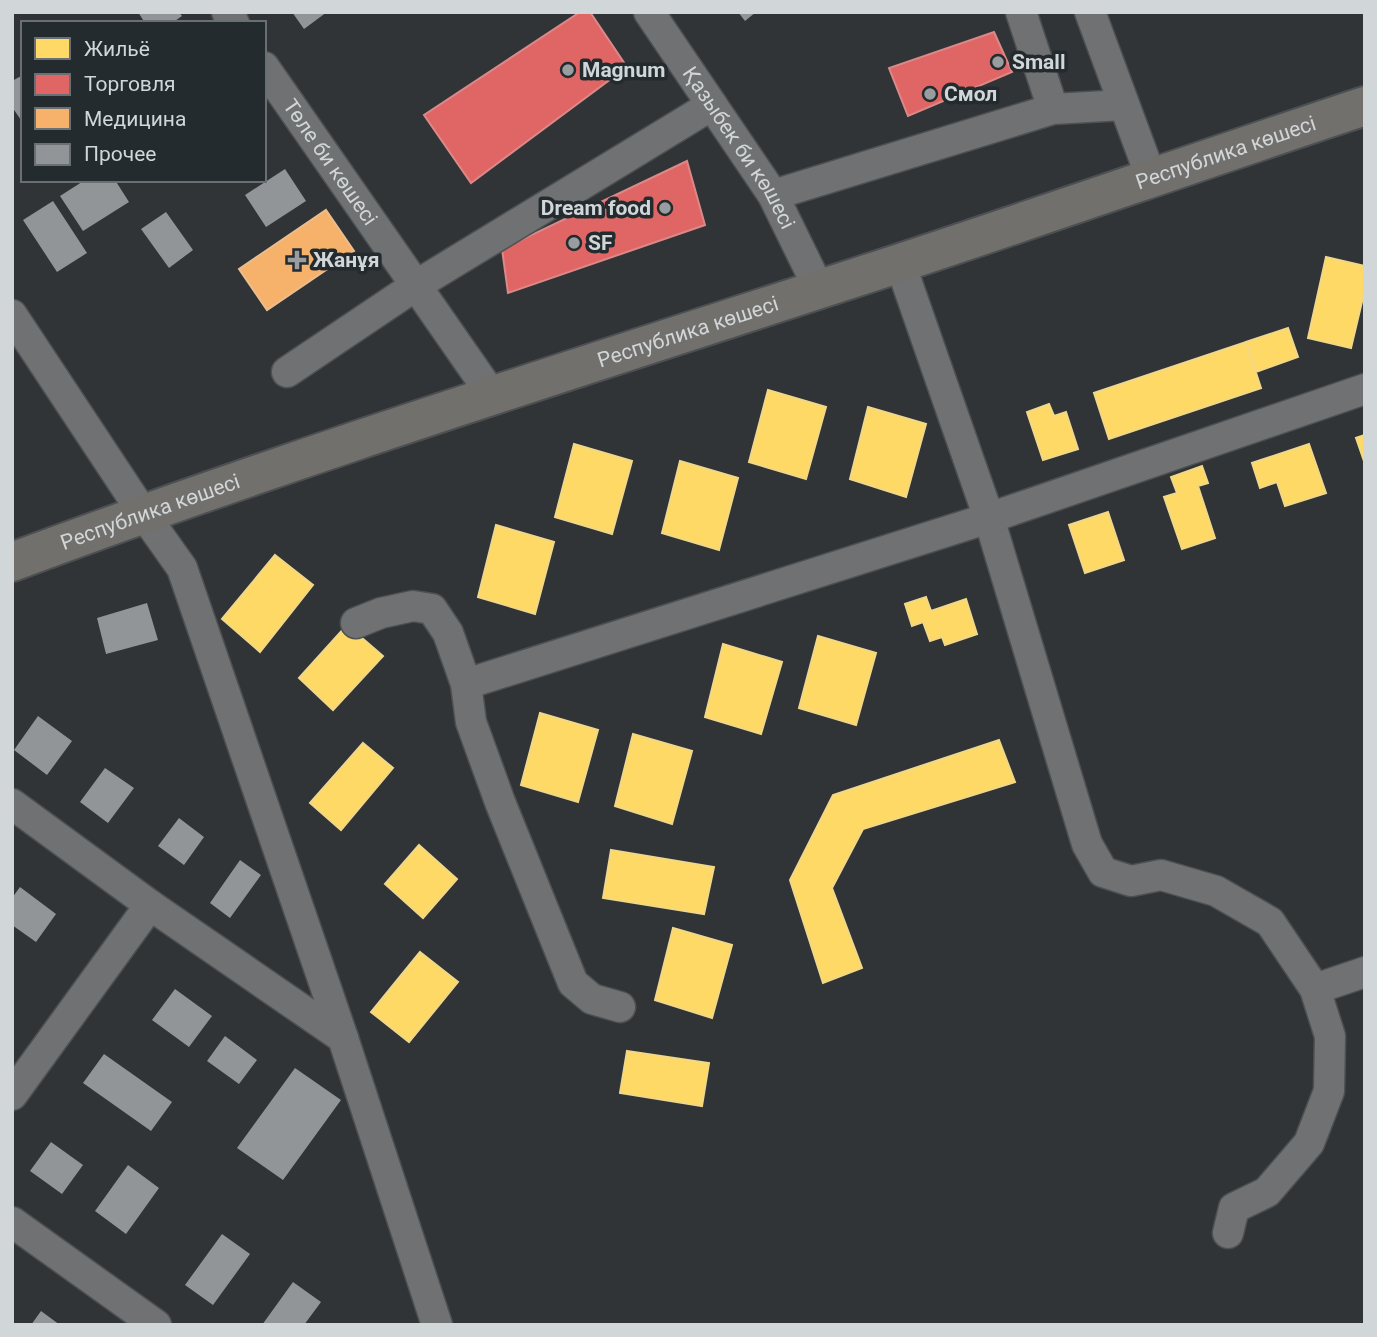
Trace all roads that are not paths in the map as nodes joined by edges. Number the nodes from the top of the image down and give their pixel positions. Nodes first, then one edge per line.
1 (649, 12) edge
2 (1021, 12) edge
3 (1090, 12) edge
4 (266, 70) edge
5 (712, 105) junction
6 (1124, 105) junction
7 (1365, 106) edge
8 (1053, 109) junction
9 (1151, 177) junction
10 (773, 195) junction
11 (900, 263) junction
12 (415, 286) junction
13 (819, 289) junction
14 (12, 315) edge
15 (287, 372) dead end
16 (1365, 389) edge
17 (492, 395) junction
18 (143, 513) junction
19 (989, 518) junction
20 (12, 562) edge
21 (356, 623) dead end
22 (466, 684) junction
23 (12, 803) edge
24 (150, 905) junction
25 (1365, 972) edge
26 (1315, 989) junction
27 (620, 1007) dead end
28 (344, 1038) junction
29 (12, 1095) edge
30 (12, 1222) edge
31 (1228, 1233) dead end
32 (156, 1325) edge
33 (437, 1325) edge

1 - 5 street, Қазыбек би көшесі
2 - 8 street
3 - 6 street
4 - 12 street, Төле би көшесі
5 - 10 street, Қазыбек би көшесі
5 - 12 street
6 - 8 street
6 - 9 street
7 - 9 main road, Республика көшесі
8 - 10 street
9 - 11 main road, Республика көшесі
10 - 13 street, Қазыбек би көшесі
11 - 13 main road, Республика көшесі
11 - 19 street
12 - 15 street
12 - 17 street, Төле би көшесі
13 - 17 main road, Республика көшесі
14 - 18 street
16 - 19 street
17 - 18 main road, Республика көшесі
18 - 20 main road, Республика көшесі
18 - 28 street
19 - 22 street
19 - 26 street
21 - 22 street
22 - 27 street
23 - 24 street
24 - 28 street
24 - 29 street
25 - 26 street
26 - 31 street
28 - 33 street
30 - 32 street

